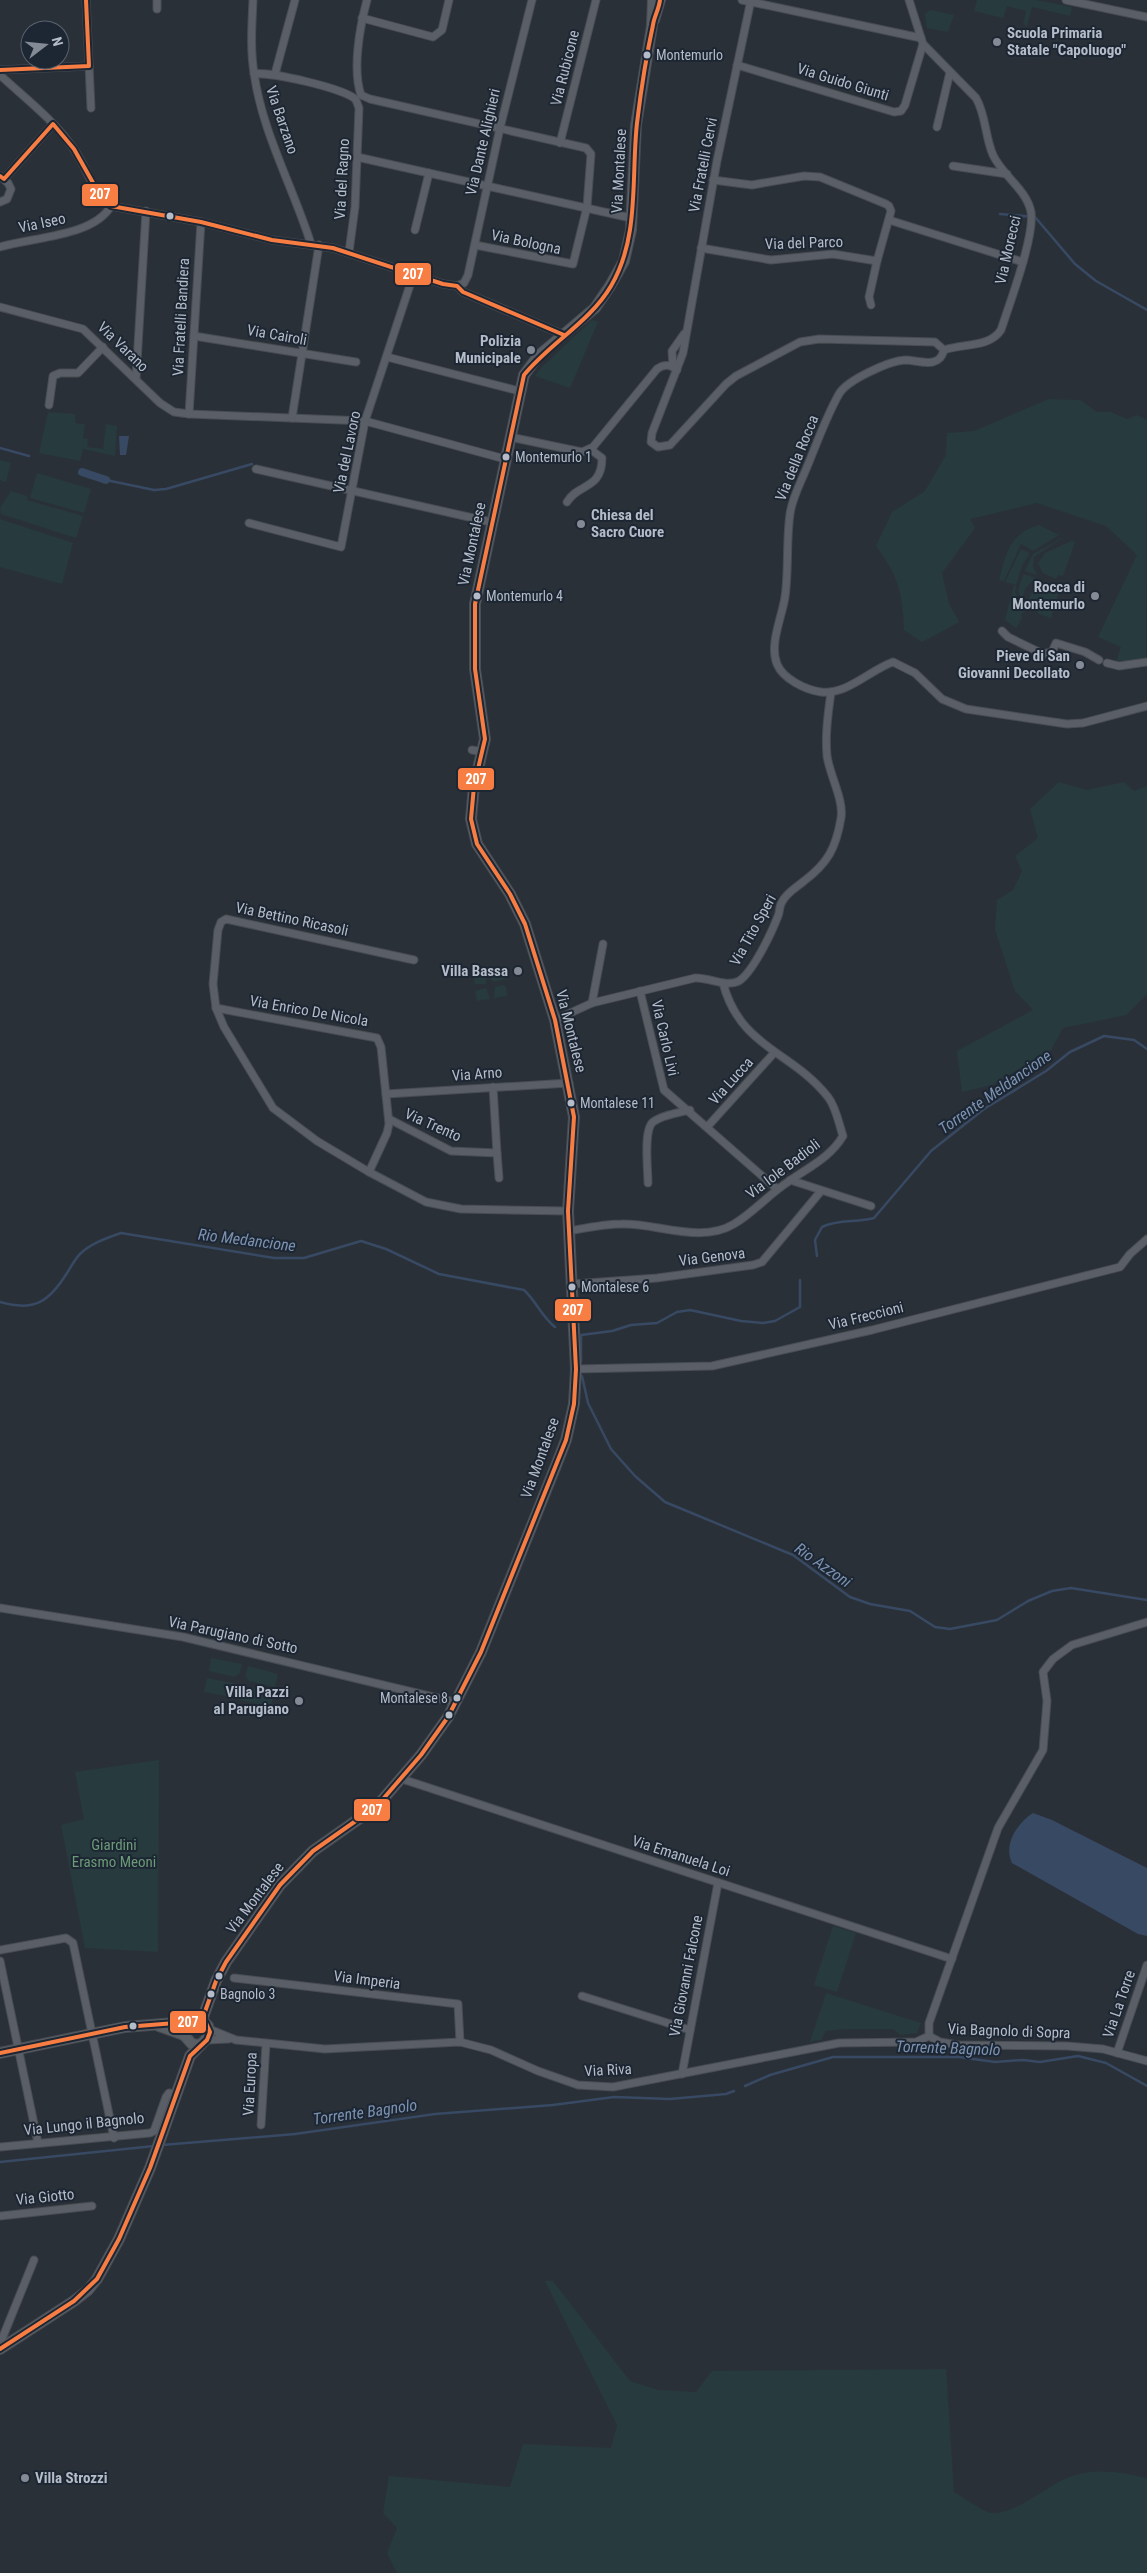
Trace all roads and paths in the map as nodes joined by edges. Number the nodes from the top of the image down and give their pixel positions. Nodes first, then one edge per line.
1 (86, 0) edge
2 (157, 0) edge
3 (253, 0) edge
4 (296, 0) edge
5 (367, 0) edge
6 (450, 0) edge
7 (532, 0) edge
8 (596, 0) edge
9 (652, 0) edge
10 (660, 0) edge
11 (742, 0) edge
12 (909, 0) edge
13 (1066, 0) edge
14 (751, 1) edge
15 (157, 9) dead end
16 (1147, 16) edge
17 (362, 18) junction
18 (652, 26) junction
19 (922, 41) junction
20 (737, 65) junction
21 (90, 66) junction
22 (0, 70) edge
23 (950, 72) junction
24 (254, 74) junction
25 (276, 74) junction
26 (0, 75) edge
27 (358, 77) junction
28 (346, 93) junction
29 (370, 99) junction
30 (91, 108) dead end
31 (359, 108) junction
32 (53, 124) junction
33 (937, 127) dead end
34 (500, 128) junction
35 (560, 143) junction
36 (357, 157) junction
37 (953, 166) dead end
38 (428, 173) junction
39 (1006, 174) junction
40 (2, 178) edge
41 (713, 180) junction
42 (487, 185) junction
43 (0, 202) edge
44 (111, 206) junction
45 (587, 207) junction
46 (146, 211) junction
47 (631, 218) junction
48 (888, 220) junction
49 (200, 222) junction
50 (415, 230) dead end
51 (315, 244) junction
52 (475, 245) junction
53 (0, 247) edge
54 (701, 248) junction
55 (349, 252) junction
56 (877, 261) junction
57 (1023, 262) junction
58 (414, 273) junction
59 (457, 286) junction
60 (871, 305) dead end
61 (0, 308) edge
62 (564, 335) junction
63 (194, 336) junction
64 (103, 347) junction
65 (944, 350) junction
66 (302, 354) junction
67 (387, 357) junction
68 (356, 362) dead end
69 (675, 369) junction
70 (136, 379) junction
71 (519, 391) junction
72 (49, 405) dead end
73 (189, 414) junction
74 (292, 418) junction
75 (365, 421) junction
76 (510, 437) junction
77 (590, 448) junction
78 (505, 458) junction
79 (256, 469) dead end
80 (353, 491) junction
81 (567, 502) dead end
82 (491, 522) junction
83 (249, 523) dead end
84 (1002, 631) dead end
85 (1099, 660) dead end
86 (1147, 662) edge
87 (1107, 663) dead end
88 (831, 692) junction
89 (1147, 706) edge
90 (603, 944) dead end
91 (414, 960) dead end
92 (723, 982) junction
93 (640, 991) junction
94 (592, 1003) junction
95 (216, 1008) junction
96 (555, 1020) junction
97 (774, 1053) junction
98 (569, 1083) junction
99 (493, 1087) junction
100 (386, 1094) junction
101 (690, 1110) junction
102 (388, 1119) junction
103 (708, 1126) junction
104 (497, 1153) junction
105 (368, 1172) junction
106 (499, 1178) dead end
107 (790, 1180) junction
108 (648, 1183) dead end
109 (777, 1189) junction
110 (821, 1191) junction
111 (870, 1206) dead end
112 (568, 1211) junction
113 (569, 1231) junction
114 (1147, 1239) edge
115 (573, 1284) junction
116 (576, 1369) junction
117 (0, 1608) edge
118 (1147, 1622) edge
119 (456, 1705) junction
120 (402, 1779) junction
121 (718, 1883) junction
122 (0, 1950) edge
123 (952, 1959) junction
124 (0, 1961) edge
125 (1147, 1965) edge
126 (234, 1978) dead end
127 (1145, 1979) edge
128 (582, 1996) dead end
129 (202, 2020) junction
130 (188, 2022) junction
131 (155, 2024) junction
132 (209, 2029) junction
133 (690, 2030) junction
134 (92, 2034) junction
135 (184, 2035) junction
136 (930, 2036) junction
137 (232, 2039) junction
138 (203, 2042) junction
139 (460, 2042) junction
140 (266, 2044) junction
141 (19, 2049) junction
142 (1117, 2052) junction
143 (0, 2053) edge
144 (1147, 2061) edge
145 (682, 2074) junction
146 (175, 2094) junction
147 (262, 2126) dead end
148 (114, 2138) junction
149 (38, 2143) junction
150 (0, 2147) edge
151 (92, 2206) dead end
152 (0, 2216) edge
153 (34, 2260) dead end
154 (0, 2348) edge

1 - 21 street
2 - 15 street
3 - 24 street, Via Barzano
4 - 25 street
5 - 17 street
6 - 17 street
7 - 34 street, Via Dante Alighieri
8 - 35 street, Via Rubicone
9 - 18 street, Via Montalese
10 - 18 street, Via Montalese
11 - 14 street
12 - 19 street, Via Morecci
13 - 16 street
14 - 19 street
14 - 20 street, Via Fratelli Cervi
17 - 27 street
18 - 47 street, Via Montalese
19 - 20 street, Via Guido Giunti
19 - 23 street, Via Morecci
20 - 41 street, Via Fratelli Cervi
21 - 22 street
21 - 30 street
23 - 33 street
23 - 39 street, Via Morecci
24 - 25 street
24 - 51 street, Via Barzano
25 - 28 street
26 - 32 street
27 - 28 street
27 - 29 street
28 - 31 street
29 - 31 street
29 - 34 street
31 - 36 street, Via del Ragno
32 - 40 street
32 - 44 street
34 - 35 street
34 - 42 street, Via Dante Alighieri
35 - 45 street
36 - 38 street
36 - 55 street, Via del Ragno
37 - 39 street
38 - 42 street
38 - 50 street
39 - 57 street, Via Morecci
40 - 43 street
41 - 48 street
41 - 54 street, Via Fratelli Cervi
42 - 45 street
42 - 52 street, Via Dante Alighieri
44 - 46 street
44 - 53 street, Via Iseo
45 - 47 street
45 - 52 street, Via Bologna
46 - 49 street
46 - 70 street
47 - 62 street, Via Montalese
48 - 56 street
48 - 57 street
49 - 51 street
49 - 63 street, Via Fratelli Bandiera
51 - 55 street
51 - 66 street
52 - 59 street, Via Dante Alighieri
54 - 56 street, Via del Parco
54 - 69 street, Via Fratelli Cervi
55 - 58 street
56 - 60 street
57 - 65 street, Via Morecci
58 - 59 street
58 - 67 street, Via del Lavoro
59 - 62 street
61 - 64 street, Via Varano
62 - 71 street, Via Montalese
63 - 66 street, Via Cairoli
63 - 73 street, Via Fratelli Bandiera
64 - 70 street, Via Varano
64 - 72 street
65 - 69 street
65 - 88 street, Via della Rocca
66 - 68 street, Via Cairoli
66 - 74 street
67 - 71 street
67 - 75 street, Via del Lavoro
69 - 77 street
70 - 73 street, Via Varano
71 - 76 street, Via Montalese
73 - 74 street, Via Varano
74 - 75 street, Via Varano
75 - 78 street, Via Varano
75 - 80 street, Via del Lavoro
76 - 77 street
76 - 78 street, Via Montalese
77 - 81 street
78 - 82 street, Via Montalese
79 - 80 street
80 - 82 street
80 - 83 street, Via del Lavoro
82 - 96 street, Via Montalese
84 - 85 street
86 - 87 street
88 - 89 street
88 - 92 street, Via Tito Speri
90 - 94 street
91 - 95 street, Via Bettino Ricasoli
92 - 93 street, Via Tito Speri
92 - 97 street, Via Iole Badioli
93 - 94 street, Via Tito Speri
93 - 101 street, Via Carlo Livi
94 - 96 street, Via Tito Speri
95 - 100 street, Via Enrico De Nicola
95 - 105 street
96 - 98 street, Via Montalese
97 - 103 street, Via Lucca
97 - 107 street, Via Iole Badioli
98 - 99 street, Via Arno
98 - 112 street, Via Montalese
99 - 100 street, Via Arno
99 - 104 street
100 - 102 street, Via Enrico De Nicola
101 - 103 street
101 - 108 street
102 - 104 street, Via Trento
102 - 105 street, Via Enrico De Nicola
103 - 109 street
104 - 106 street
105 - 112 street
107 - 109 street, Via Iole Badioli
107 - 110 street
109 - 113 street, Via Iole Badioli
110 - 111 street
110 - 115 street, Via Genova
112 - 113 street, Via Montalese
113 - 115 street, Via Montalese
114 - 116 street, Via Freccioni
115 - 116 street, Via Montalese
116 - 119 street, Via Montalese
117 - 119 street, Via Parugiano di Sotto
118 - 123 street
119 - 120 street, Via Montalese
120 - 121 street, Via Emanuela Loi
120 - 129 street, Via Montalese
121 - 123 street, Via Emanuela Loi
121 - 133 street, Via Giovanni Falcone
122 - 134 street
123 - 136 street
124 - 141 street
125 - 127 street, Via La Torre
126 - 139 street, Via Imperia
127 - 142 street, Via La Torre
128 - 133 street
129 - 130 street
129 - 132 street
130 - 131 street
130 - 135 street
131 - 134 street
131 - 135 street
132 - 137 street, Via Riva
132 - 138 street
133 - 145 street, Via Giovanni Falcone
134 - 141 street
134 - 148 street
135 - 138 street
136 - 142 street, Via Bagnolo di Sopra
136 - 145 street, Via Riva
137 - 138 street, Via Riva
137 - 140 street, Via Riva
138 - 146 street
139 - 140 street, Via Riva
139 - 145 street, Via Riva
140 - 147 street, Via Europa
141 - 143 street
141 - 149 street
142 - 144 street, Via Bagnolo di Sopra
146 - 148 street, Via Lungo il Bagnolo
146 - 154 street
148 - 149 street, Via Lungo il Bagnolo
149 - 150 street, Via Lungo il Bagnolo
151 - 152 street, Via Giotto
153 - 154 street

